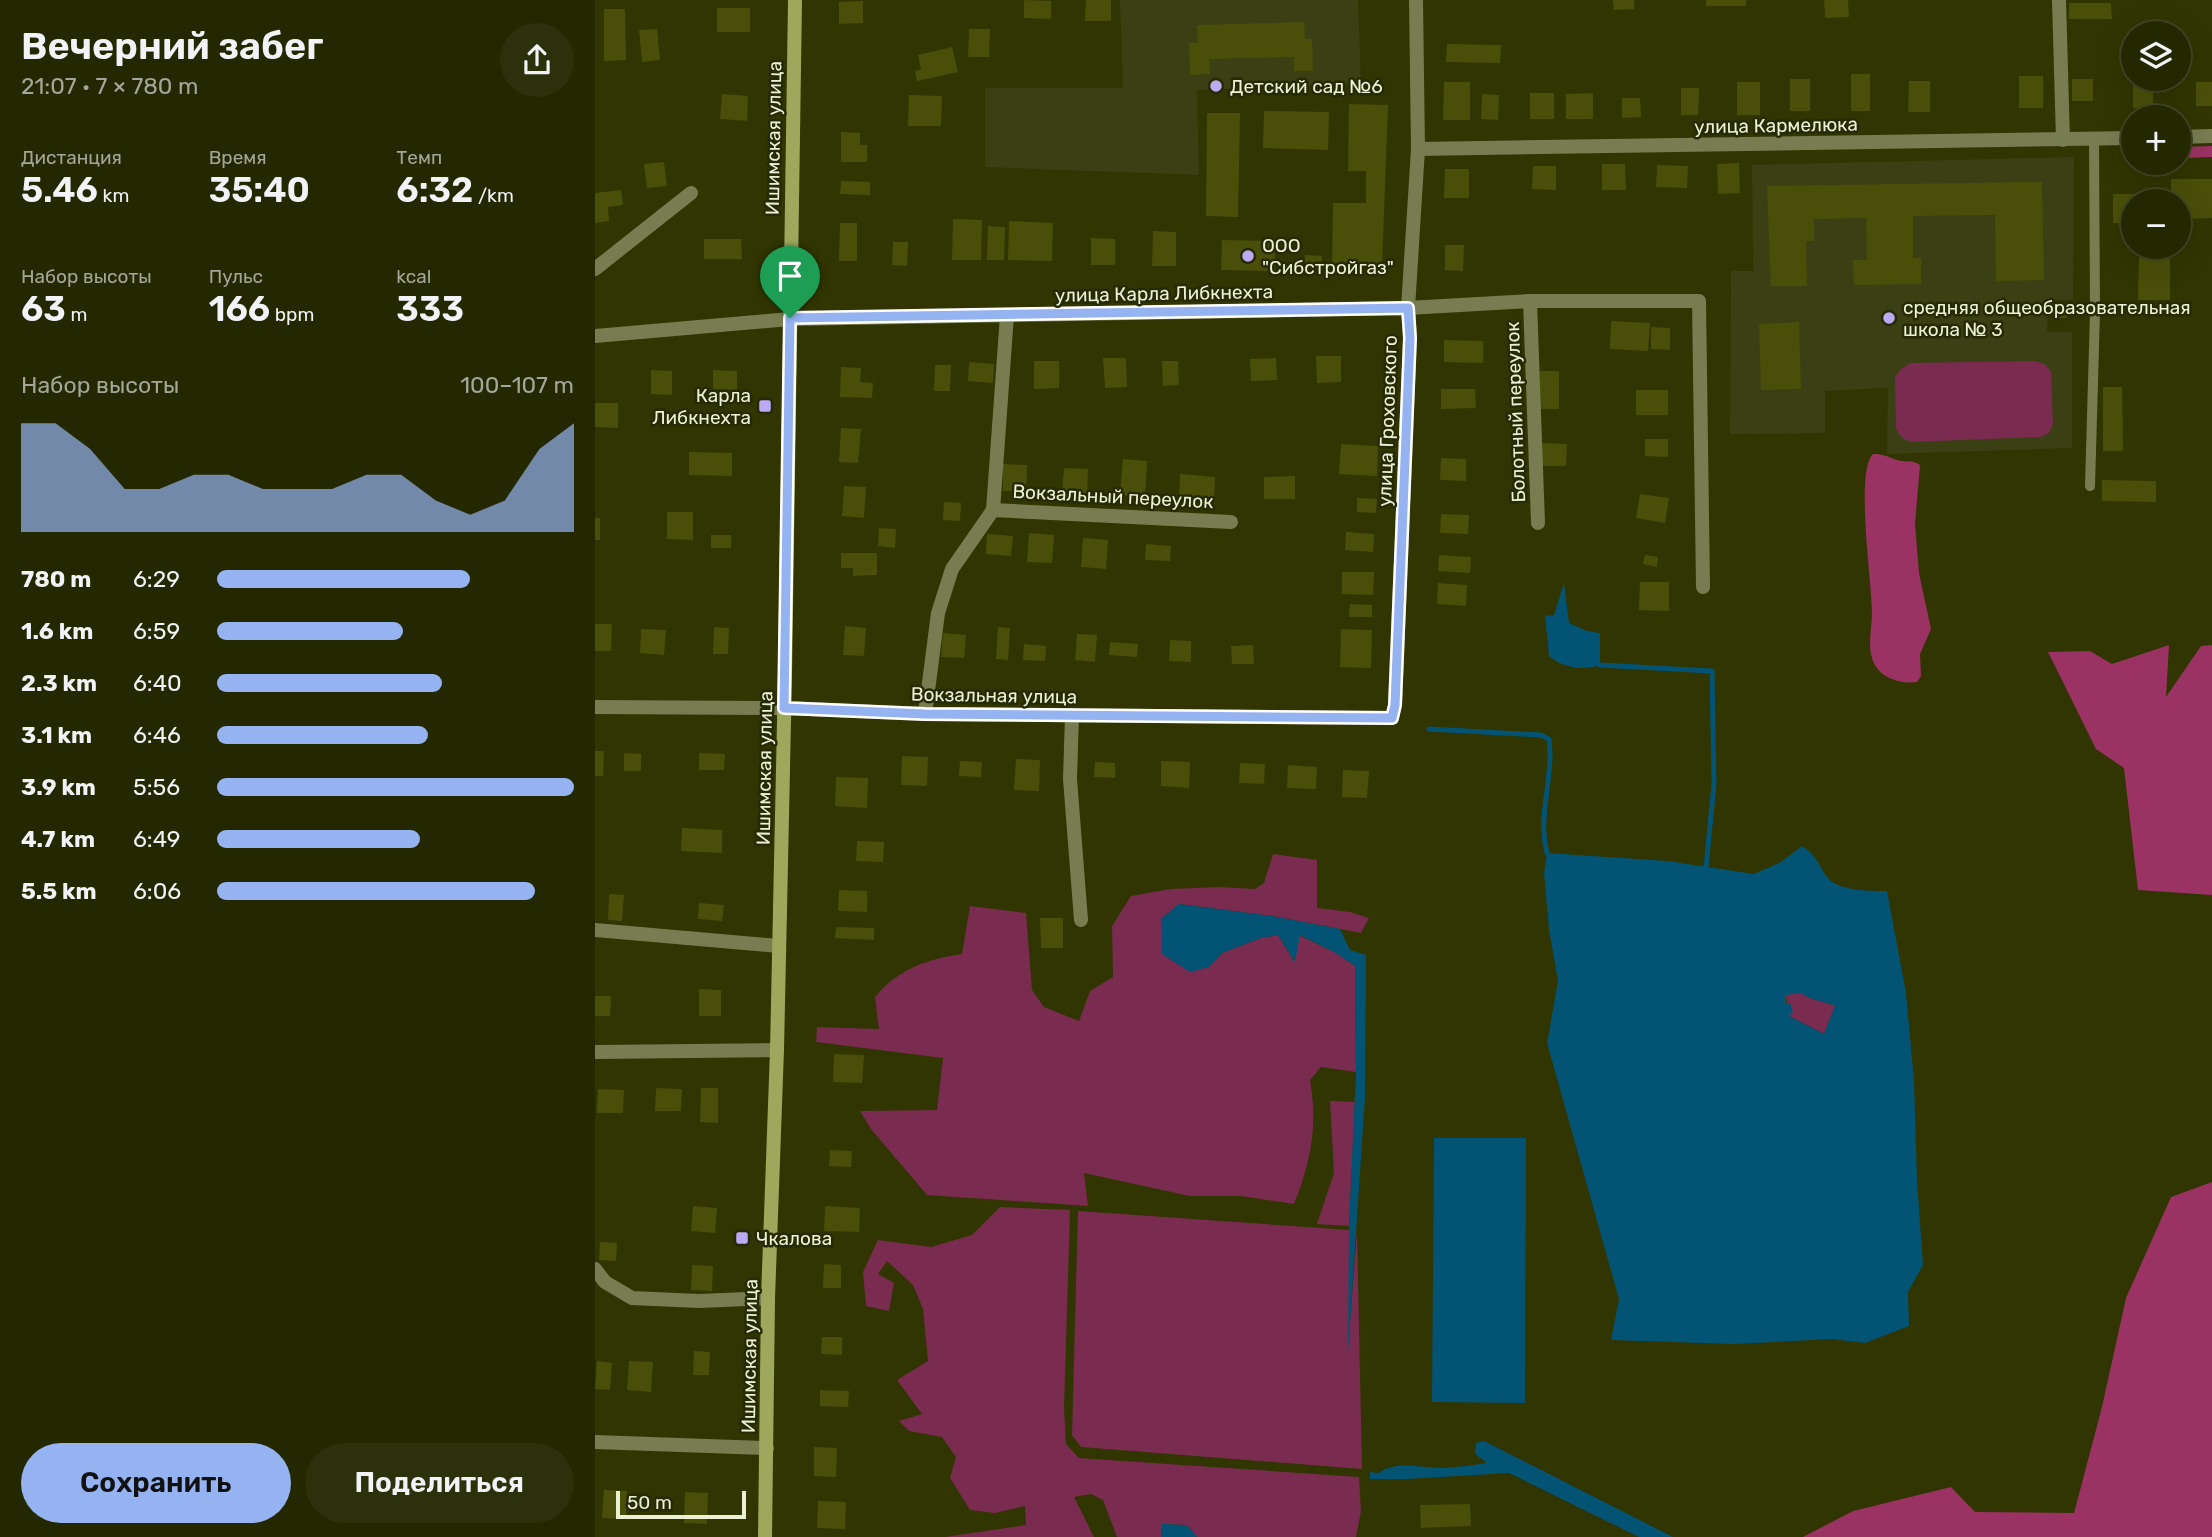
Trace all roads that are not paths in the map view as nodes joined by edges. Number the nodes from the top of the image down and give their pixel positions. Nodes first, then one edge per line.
1 (795, 0) edge
2 (1416, 0) edge
3 (2059, 0) edge
4 (2212, 136) edge
5 (2191, 137) edge
6 (2121, 138) edge
7 (2094, 139) junction
8 (2063, 140) junction
9 (1418, 149) junction
10 (691, 193) dead end
11 (595, 269) edge
12 (1530, 301) junction
13 (1408, 308) junction
14 (1007, 315) junction
15 (790, 318) junction
16 (595, 336) edge
17 (2090, 486) dead end
18 (993, 510) junction
19 (1231, 522) dead end
20 (1538, 523) dead end
21 (1703, 587) dead end
22 (595, 707) edge
23 (784, 708) junction
24 (925, 714) junction
25 (1072, 715) junction
26 (1392, 718) joint
27 (1081, 920) dead end
28 (595, 930) edge
29 (779, 946) junction
30 (778, 1050) junction
31 (595, 1052) edge
32 (595, 1269) edge
33 (768, 1298) junction
34 (595, 1442) edge
35 (767, 1448) junction
36 (765, 1537) edge

1 - 15 main road, Ишимская улица
2 - 9 street, улица Гроховского
3 - 8 street
4 - 5 street
6 - 7 street, улица Кармелюка
7 - 8 street, улица Кармелюка
7 - 17 lane
8 - 9 street, улица Кармелюка
9 - 13 street, улица Гроховского
10 - 11 street
12 - 13 street, улица Карла Либкнехта
12 - 20 street, Болотный переулок
12 - 21 street, улица Карла Либкнехта
13 - 14 street, улица Карла Либкнехта
13 - 26 street, улица Гроховского
14 - 15 street, улица Карла Либкнехта
14 - 18 street, Вокзальный переулок
15 - 16 street, улица Карла Либкнехта
15 - 23 main road, Ишимская улица
18 - 19 street, Вокзальный переулок
18 - 24 street, Вокзальный переулок
22 - 23 street, Вокзальная улица
23 - 24 street, Вокзальная улица
23 - 29 main road, Ишимская улица
24 - 25 street, Вокзальная улица
25 - 26 street, Вокзальная улица
25 - 27 street
28 - 29 street
29 - 30 main road, Ишимская улица
30 - 31 street
30 - 33 main road, Ишимская улица
32 - 33 street
33 - 35 main road, Ишимская улица
34 - 35 street
35 - 36 main road, Ишимская улица

